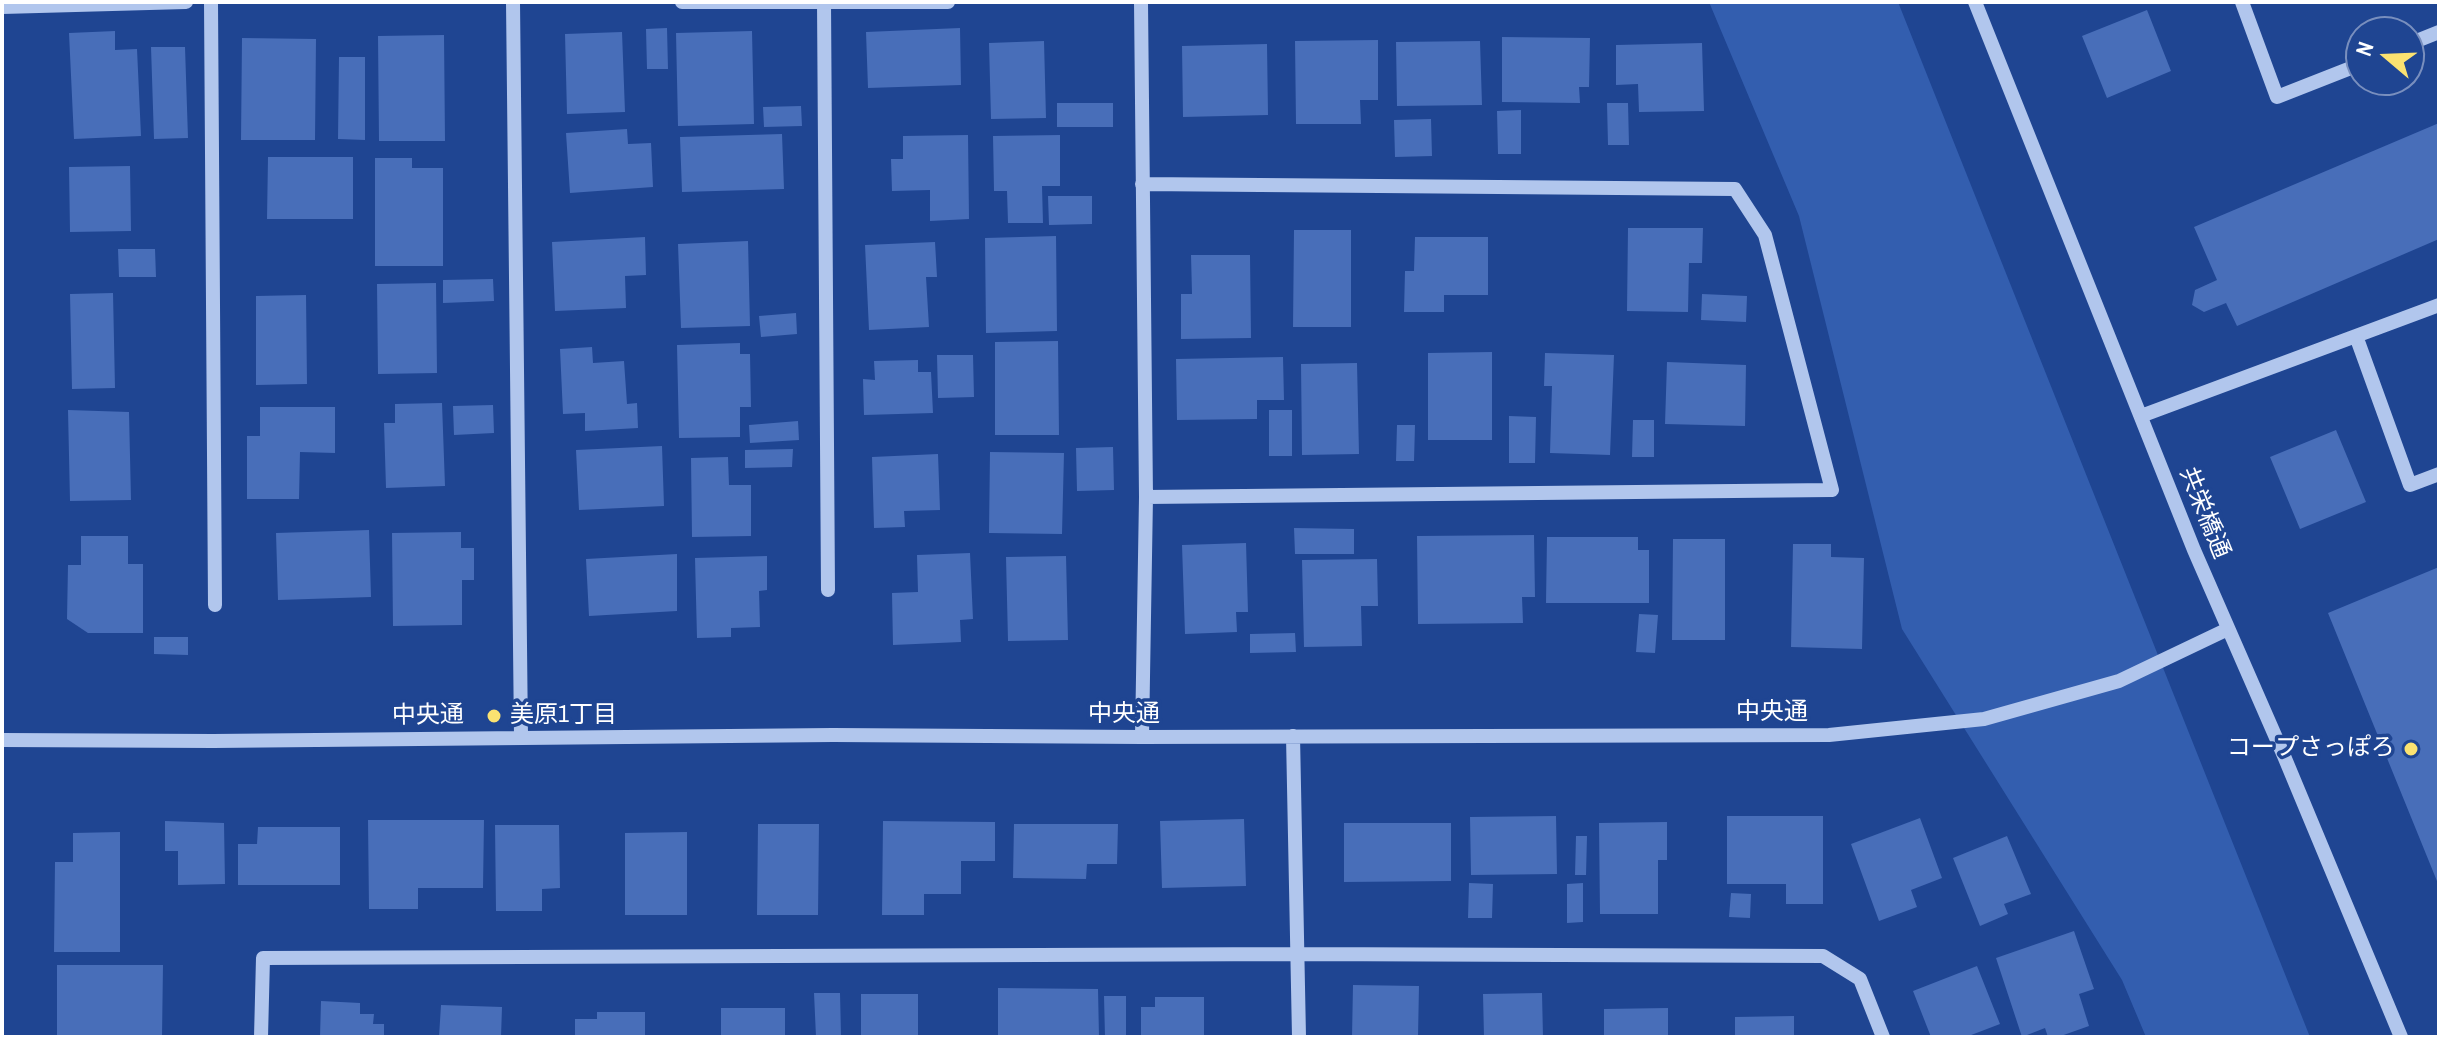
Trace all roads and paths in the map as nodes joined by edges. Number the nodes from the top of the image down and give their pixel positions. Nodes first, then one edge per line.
1 (186, 2) edge
2 (211, 2) edge
3 (513, 2) edge
4 (682, 2) edge
5 (948, 2) edge
6 (1141, 2) edge
7 (1975, 2) edge
8 (2242, 2) edge
9 (824, 3) edge
10 (2, 7) edge
11 (2345, 70) edge
12 (1142, 184) junction
13 (2439, 305) edge
14 (2356, 336) junction
15 (2141, 416) junction
16 (2439, 474) edge
17 (1146, 497) junction
18 (828, 590) dead end
19 (215, 605) dead end
20 (2228, 629) junction
21 (1293, 736) junction
22 (521, 737) junction
23 (1142, 737) junction
24 (2, 740) edge
25 (1298, 954) junction
26 (261, 1037) edge
27 (1299, 1037) edge
28 (1883, 1037) edge
29 (2401, 1037) edge

1 - 10 street
2 - 19 street
3 - 22 street
4 - 9 street
5 - 9 street
6 - 12 street
7 - 15 street, 共栄橋通
8 - 11 street
9 - 18 street
12 - 17 street
12 - 17 street
13 - 14 street
14 - 15 street
14 - 16 street
15 - 20 street, 共栄橋通
17 - 23 street
20 - 21 street, 中央通
20 - 29 street, 共栄橋通
21 - 23 street, 中央通
21 - 25 street
22 - 23 street, 中央通
22 - 24 street, 中央通
25 - 26 street
25 - 27 street
25 - 28 street

